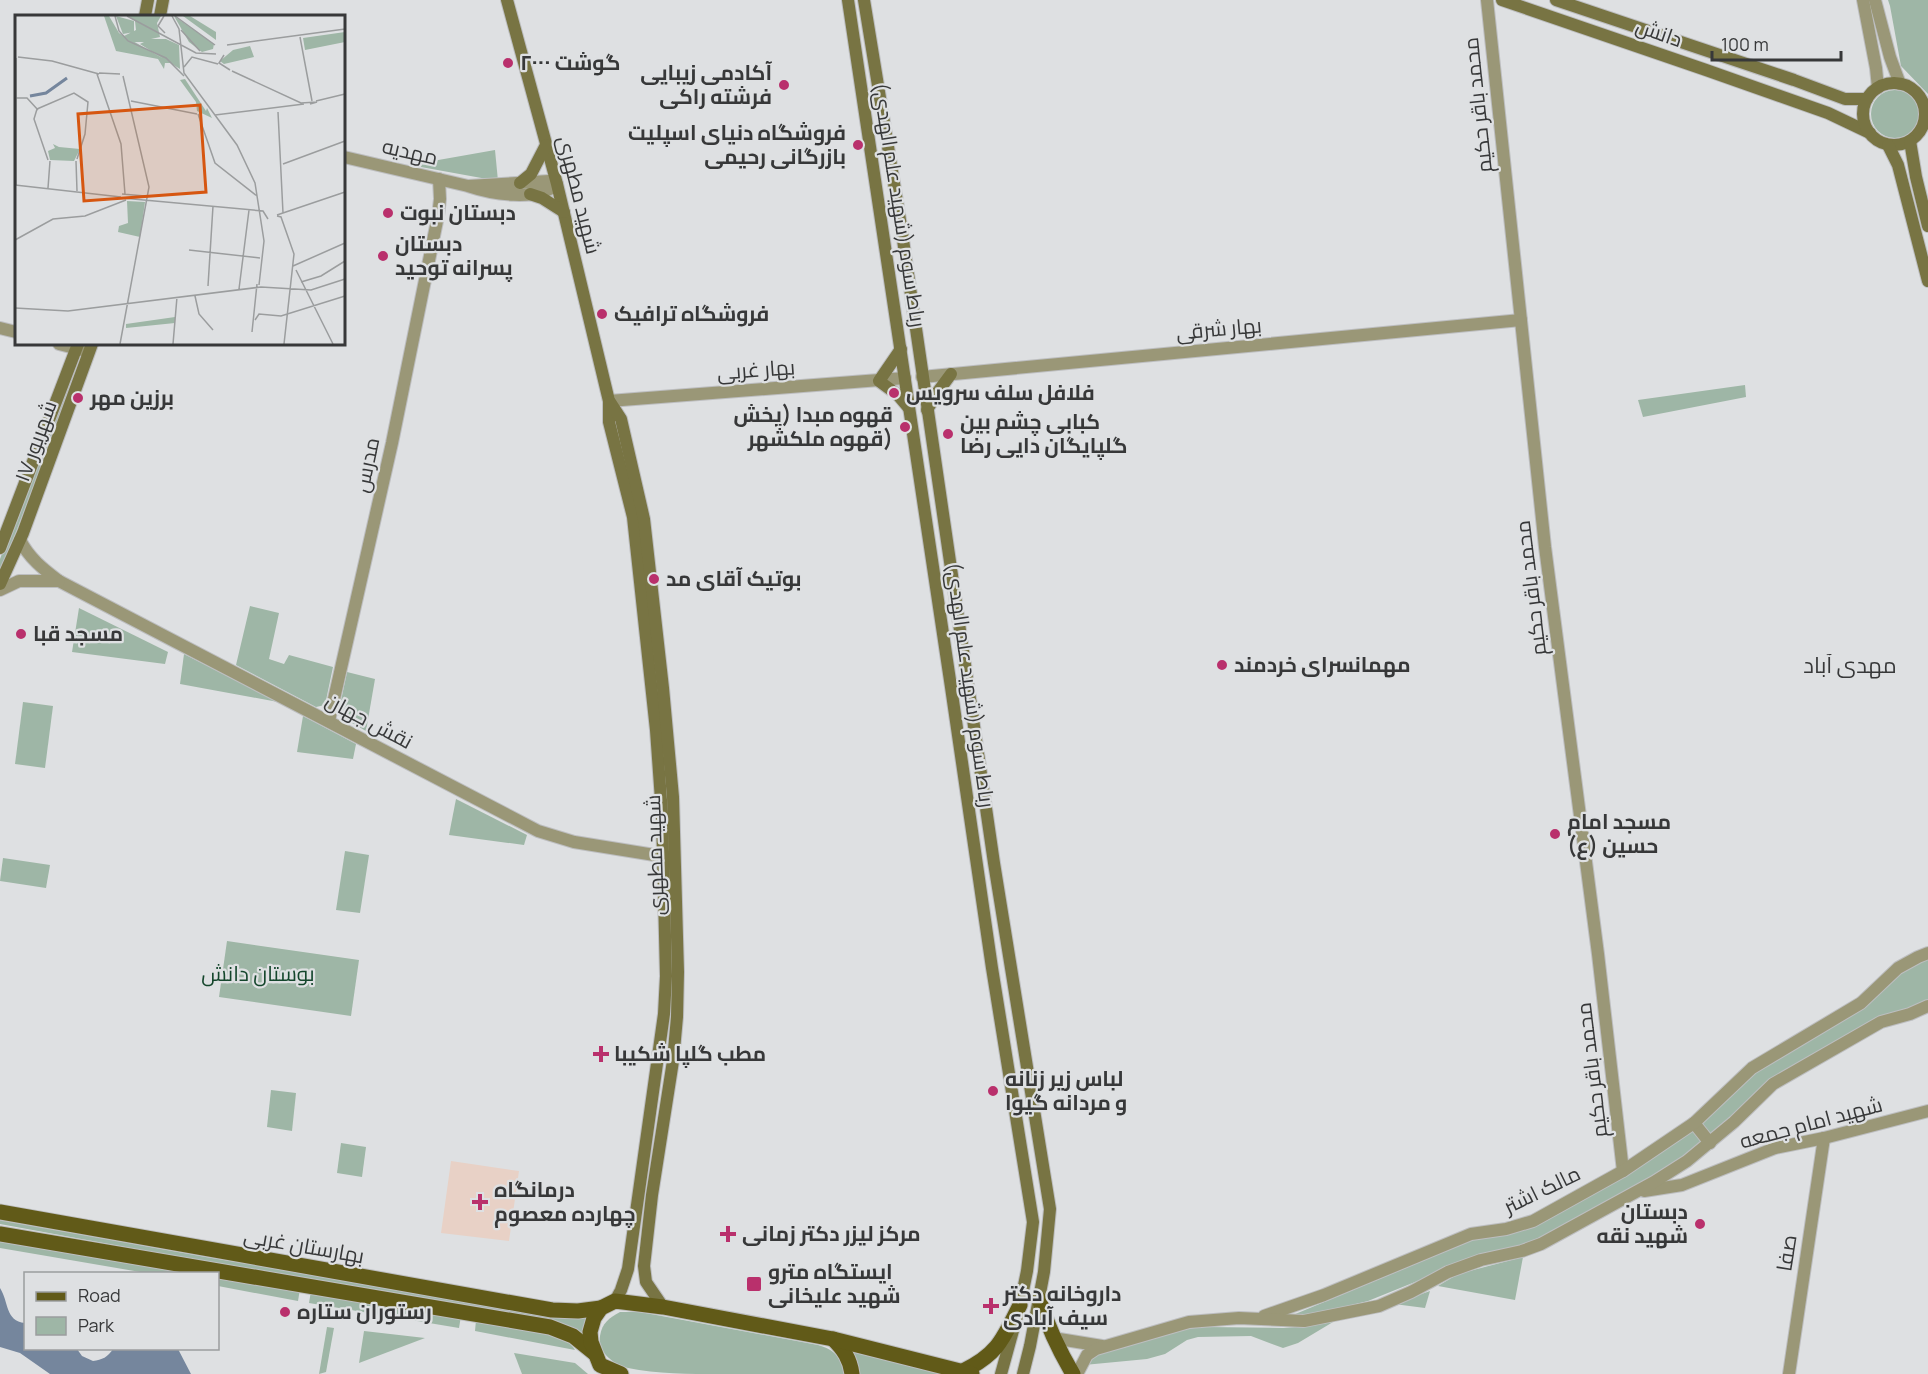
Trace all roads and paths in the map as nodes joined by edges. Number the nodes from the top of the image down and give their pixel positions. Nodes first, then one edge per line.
1 (148, 0) edge
2 (163, 0) edge
3 (507, 0) edge
4 (848, 0) edge
5 (864, 0) edge
6 (1487, 0) edge
7 (1502, 0) edge
8 (1556, 0) edge
9 (1863, 0) edge
10 (1875, 0) edge
11 (145, 15) edge
12 (160, 15) edge
13 (1702, 49) junction
14 (1698, 67) junction
15 (1900, 84) junction
16 (1878, 88) junction
17 (1867, 99) junction
18 (1925, 102) edge
19 (865, 110) junction
20 (1924, 130) edge
21 (1870, 133) junction
22 (1910, 141) junction
23 (887, 142) junction
24 (546, 145) junction
25 (1888, 145) junction
26 (345, 157) edge
27 (874, 172) junction
28 (439, 179) junction
29 (520, 183) junction
30 (557, 184) junction
31 (463, 185) junction
32 (895, 193) junction
33 (530, 194) junction
34 (564, 212) junction
35 (438, 216) junction
36 (1928, 226) edge
37 (1928, 281) edge
38 (1521, 320) junction
39 (0, 328) edge
40 (15, 332) edge
41 (78, 346) edge
42 (91, 348) edge
43 (901, 349) junction
44 (951, 374) junction
45 (922, 377) junction
46 (905, 378) junction
47 (879, 381) junction
48 (609, 401) junction
49 (910, 409) junction
50 (927, 410) junction
51 (20, 540) junction
52 (1, 541) edge
53 (59, 580) junction
54 (0, 584) edge
55 (0, 590) edge
56 (969, 686) junction
57 (951, 687) junction
58 (329, 721) junction
59 (975, 727) junction
60 (957, 729) junction
61 (668, 858) junction
62 (1928, 953) edge
63 (1928, 1006) edge
64 (1928, 1111) edge
65 (1694, 1123) junction
66 (1824, 1138) junction
67 (1710, 1143) junction
68 (1623, 1171) junction
69 (1636, 1192) junction
70 (0, 1208) edge
71 (0, 1212) edge
72 (26, 1217) junction
73 (0, 1234) edge
74 (1039, 1299) junction
75 (608, 1304) junction
76 (1020, 1305) junction
77 (663, 1306) junction
78 (1258, 1318) junction
79 (1053, 1338) junction
80 (833, 1340) junction
81 (1011, 1340) junction
82 (1030, 1346) junction
83 (1103, 1347) junction
84 (598, 1364) edge
85 (967, 1373) edge
86 (621, 1374) edge
87 (852, 1374) edge
88 (1001, 1374) edge
89 (1023, 1374) edge
90 (1075, 1374) edge
91 (1789, 1374) edge

1 - 11 main road
2 - 12 main road
3 - 24 main road, شهید مطهری
4 - 19 main road, رباط سوم (شهید علم الهدی)
5 - 23 main road, رباط سوم (شهید علم الهدی)
6 - 38 street, محمد باقر حکیم
7 - 14 main road, دانش
8 - 13 main road, دانش
9 - 16 street
10 - 15 street
13 - 14 main road
13 - 17 main road, دانش
14 - 21 main road, دانش
15 - 16 main road
15 - 18 main road
16 - 17 main road
17 - 21 main road
18 - 20 main road
19 - 23 main road
19 - 27 main road, رباط سوم (شهید علم الهدی)
20 - 22 main road
21 - 25 main road
22 - 25 main road
22 - 36 main road
23 - 32 main road, رباط سوم (شهید علم الهدی)
24 - 29 main road
24 - 30 main road, شهید مطهری
25 - 37 main road
26 - 28 street, مهدیه
27 - 32 main road
27 - 43 main road, رباط سوم (شهید علم الهدی)
28 - 31 street, مهدیه
28 - 35 street
29 - 30 street, مهدیه
29 - 31 street, مهدیه
30 - 33 street, مهدیه
30 - 34 main road, شهید مطهری
31 - 33 street, مهدیه
31 - 35 street
32 - 45 main road, رباط سوم (شهید علم الهدی)
33 - 34 main road
34 - 48 main road, شهید مطهری
35 - 58 street, مدرس
38 - 44 street, بهار شرقی
38 - 68 street, محمد باقر حکیم
39 - 40 street
41 - 42 street
41 - 52 main road, ۱۷ شهریور
42 - 51 main road, ۱۷ شهریور
43 - 46 main road, رباط سوم (شهید علم الهدی)
43 - 47 main road
44 - 45 street, بهار شرقی
44 - 50 main road
45 - 46 main road
45 - 50 main road, رباط سوم (شهید علم الهدی)
46 - 47 street, بهار غربی
46 - 49 main road, رباط سوم (شهید علم الهدی)
47 - 48 street, بهار غربی
47 - 49 main road
48 - 61 main road, شهید مطهری
49 - 57 main road, رباط سوم (شهید علم الهدی)
50 - 56 main road, رباط سوم (شهید علم الهدی)
51 - 53 street, نقش جهان
51 - 54 main road, ۱۷ شهریور
53 - 55 street
53 - 58 street, نقش جهان
56 - 57 main road
56 - 59 main road, رباط سوم (شهید علم الهدی)
57 - 60 main road, رباط سوم (شهید علم الهدی)
58 - 61 street, نقش جهان
59 - 60 main road
59 - 74 main road, رباط سوم (شهید علم الهدی)
60 - 76 main road, رباط سوم (شهید علم الهدی)
61 - 75 main road, شهید مطهری
61 - 77 main road, شهید مطهری
62 - 65 street, مالک اشتر
63 - 67 street, مالک اشتر
64 - 66 street, شهید امام جمعه
65 - 67 street
65 - 68 street, مالک اشتر
66 - 69 street, شهید امام جمعه
66 - 91 street, صفا
67 - 69 street, مالک اشتر
68 - 78 street, مالک اشتر
69 - 78 street, مالک اشتر
70 - 72 main road
71 - 72 main road, بهارستان غربی
72 - 75 main road, بهارستان غربی
73 - 84 main road, بهارستان غربی
74 - 79 main road
74 - 82 main road, رباط سوم (شهید علم الهدی)
75 - 77 main road, بهارستان غربی
75 - 84 main road
76 - 81 main road, رباط سوم (شهید علم الهدی)
76 - 85 main road
77 - 80 main road, بهارستان غربی
78 - 83 street, مالک اشتر
79 - 83 street
79 - 90 main road
80 - 85 main road, بهارستان غربی
80 - 87 main road
81 - 82 main road
81 - 88 main road, رباط سوم (شهید علم الهدی)
82 - 89 main road, رباط سوم (شهید علم الهدی)
83 - 90 street
84 - 86 main road, بهارستان غربی

